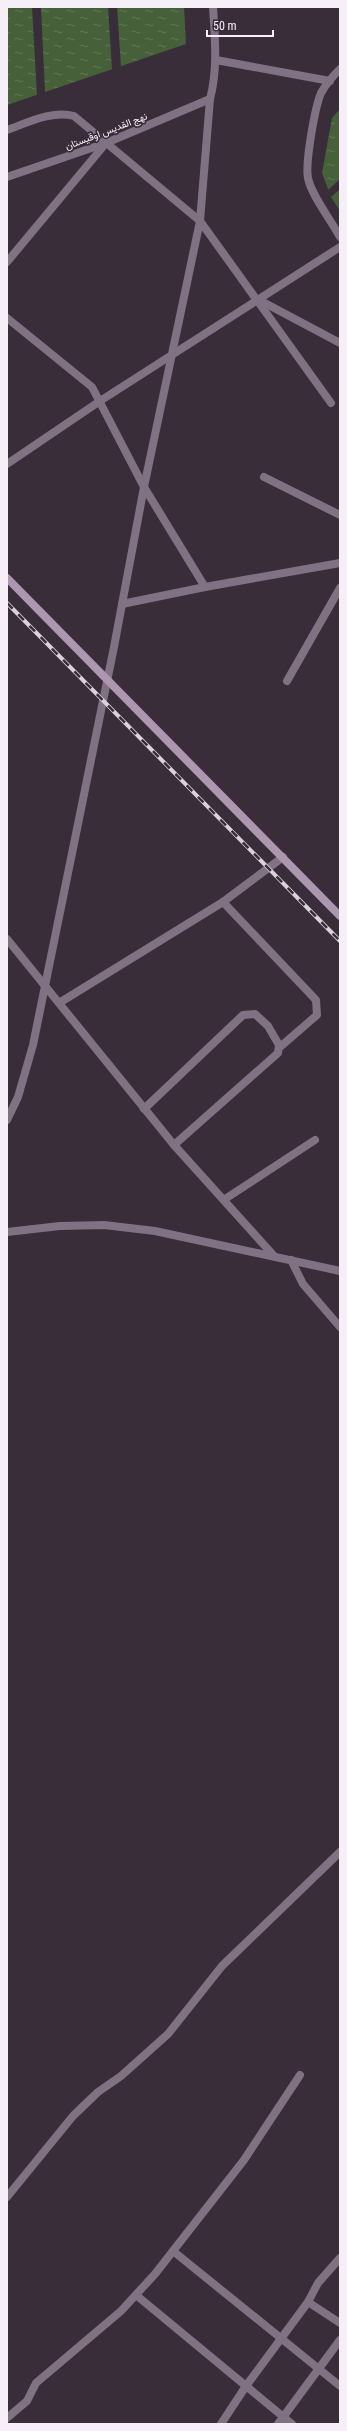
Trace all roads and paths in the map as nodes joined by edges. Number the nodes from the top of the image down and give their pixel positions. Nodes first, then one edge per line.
1 (213, 7) edge
2 (216, 60) junction
3 (340, 69) edge
4 (330, 81) junction
5 (210, 99) junction
6 (7, 130) edge
7 (106, 143) junction
8 (7, 177) edge
9 (200, 221) junction
10 (340, 237) edge
11 (340, 247) edge
12 (7, 262) edge
13 (258, 300) junction
14 (7, 318) edge
15 (340, 343) edge
16 (173, 356) junction
17 (100, 401) junction
18 (331, 403) dead end
19 (7, 464) edge
20 (264, 477) dead end
21 (144, 487) junction
22 (340, 515) edge
23 (340, 563) edge
24 (7, 578) edge
25 (205, 587) junction
26 (340, 588) edge
27 (122, 604) junction
28 (108, 678) junction
29 (287, 681) dead end
30 (283, 857) junction
31 (223, 902) junction
32 (340, 916) edge
33 (7, 939) edge
34 (45, 986) junction
35 (58, 1003) junction
36 (280, 1047) junction
37 (144, 1109) junction
38 (7, 1120) edge
39 (315, 1140) dead end
40 (174, 1145) junction
41 (225, 1199) junction
42 (7, 1232) edge
43 (274, 1256) junction
44 (291, 1260) junction
45 (340, 1271) edge
46 (340, 1327) edge
47 (340, 1852) edge
48 (300, 2076) dead end
49 (7, 2197) edge
50 (173, 2251) junction
51 (340, 2258) edge
52 (136, 2295) junction
53 (308, 2302) junction
54 (340, 2323) edge
55 (281, 2340) junction
56 (340, 2340) edge
57 (319, 2370) junction
58 (246, 2386) junction
59 (340, 2386) edge
60 (7, 2418) edge
61 (281, 2420) edge
62 (221, 2424) edge
63 (292, 2424) edge

1 - 2 street
2 - 4 street
2 - 5 street
3 - 4 street
4 - 10 street
5 - 7 street, نهج القديس اوقيستان
5 - 9 street
6 - 7 street
7 - 8 street, نهج القديس اوقيستان
7 - 9 street
7 - 12 street
9 - 13 street
9 - 16 street
11 - 13 street
13 - 15 street
13 - 16 street
13 - 18 street
14 - 17 street
16 - 17 street
16 - 21 street
17 - 19 street
17 - 21 street
20 - 22 street
21 - 25 street
21 - 27 street
23 - 25 street
24 - 28 street
25 - 27 street
26 - 29 street
27 - 28 street
28 - 30 street
28 - 34 street
30 - 31 street
30 - 32 street
31 - 35 street
31 - 36 street
33 - 34 street
34 - 35 street
34 - 38 street
35 - 37 street
36 - 37 street
36 - 40 street
37 - 40 street
39 - 41 street
40 - 41 street
41 - 43 street
42 - 43 street
43 - 44 street
44 - 45 street
44 - 46 street
47 - 49 street
48 - 50 street
50 - 52 street
50 - 55 street
51 - 53 street
52 - 58 street
52 - 60 street
53 - 54 street
53 - 55 street
55 - 57 street
55 - 58 street
56 - 57 street
57 - 59 street
57 - 61 street
58 - 61 street
58 - 62 street
61 - 63 street

